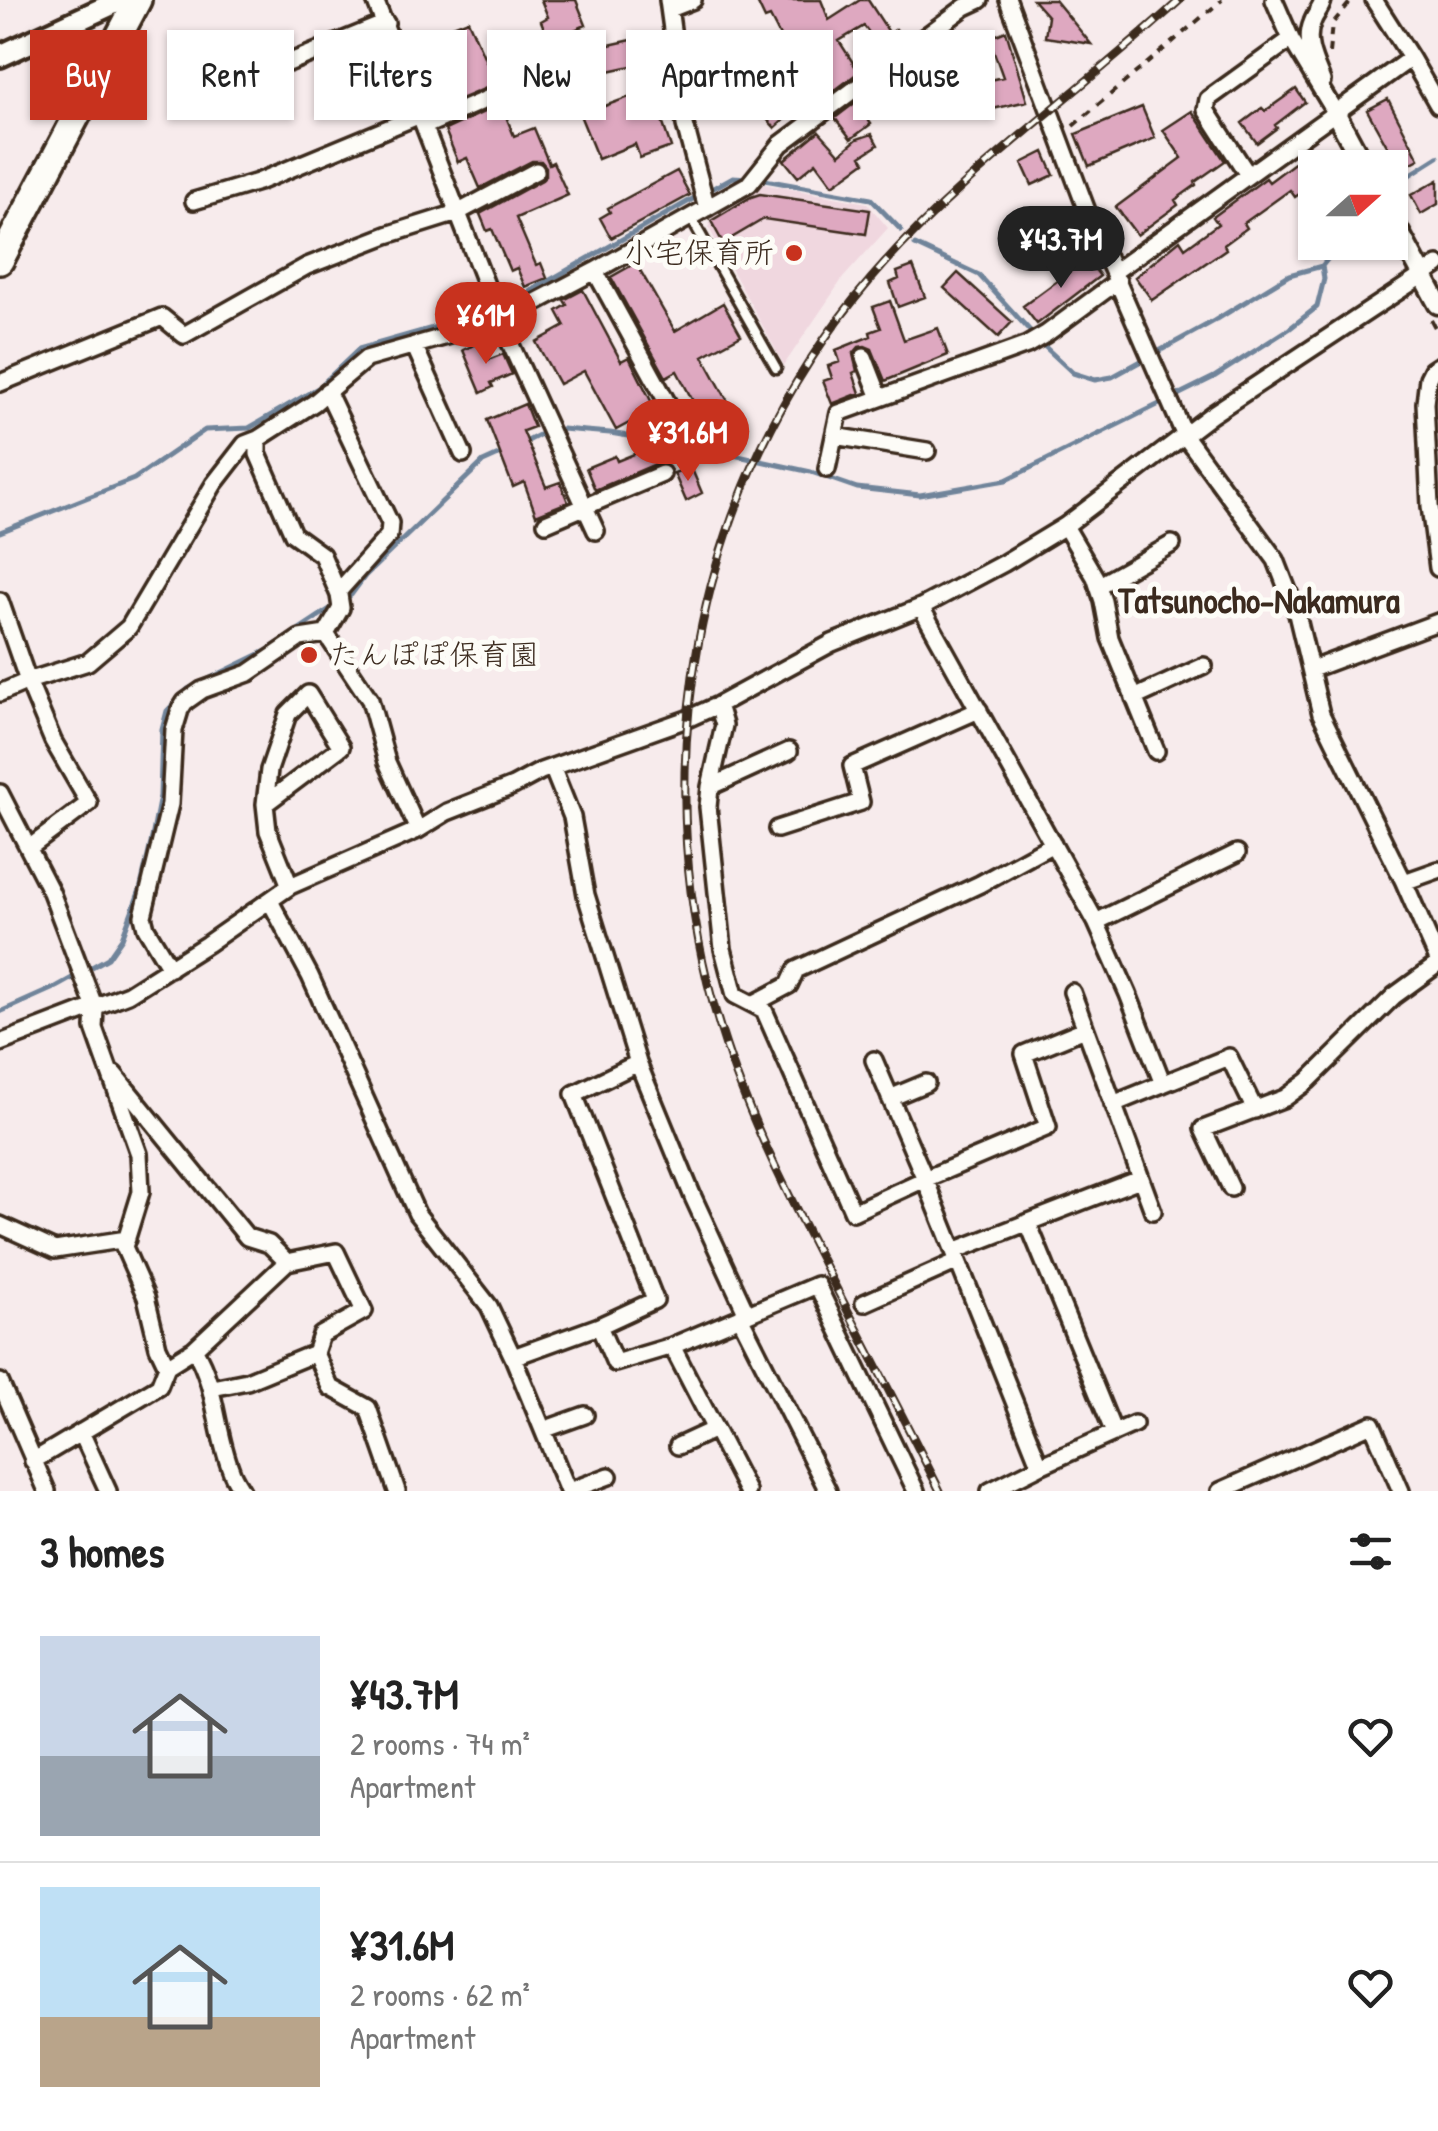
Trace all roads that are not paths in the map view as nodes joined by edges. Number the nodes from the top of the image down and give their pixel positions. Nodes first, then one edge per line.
1 (120, 0) edge
2 (138, 0) edge
3 (375, 0) edge
4 (693, 0) edge
5 (980, 0) edge
6 (1008, 0) edge
7 (1274, 0) edge
8 (1323, 0) edge
9 (1374, 0) edge
10 (669, 4) edge
11 (386, 23) junction
12 (389, 30) edge
13 (1290, 38) junction
14 (0, 56) edge
15 (1411, 58) junction
16 (294, 61) edge
17 (1438, 104) edge
18 (1335, 112) junction
19 (422, 120) joint
20 (1355, 150) edge
21 (536, 171) dead end
22 (1248, 175) junction
23 (194, 201) dead end
24 (707, 208) junction
25 (458, 213) junction
26 (691, 218) junction
27 (1408, 239) edge
28 (0, 261) edge
29 (1430, 270) edge
30 (595, 271) junction
31 (1116, 277) junction
32 (1438, 304) edge
33 (500, 321) junction
34 (414, 346) junction
35 (864, 357) dead end
36 (1438, 366) edge
37 (776, 368) dead end
38 (0, 383) edge
39 (327, 391) junction
40 (880, 398) junction
41 (668, 404) dead end
42 (1432, 414) edge
43 (834, 436) junction
44 (1185, 436) junction
45 (258, 439) junction
46 (927, 452) dead end
47 (463, 454) dead end
48 (827, 469) dead end
49 (662, 474) dead end
50 (585, 506) junction
51 (546, 524) dead end
52 (1065, 526) junction
53 (596, 531) dead end
54 (1172, 544) dead end
55 (1438, 568) edge
56 (1098, 586) junction
57 (338, 592) junction
58 (0, 601) edge
59 (921, 606) junction
60 (1438, 622) edge
61 (326, 634) junction
62 (1204, 666) dead end
63 (1312, 670) junction
64 (28, 681) junction
65 (0, 693) edge
66 (1134, 698) junction
67 (718, 705) junction
68 (979, 710) junction
69 (789, 750) dead end
70 (1156, 751) dead end
71 (552, 767) junction
72 (710, 787) junction
73 (0, 793) edge
74 (265, 804) junction
75 (777, 829) dead end
76 (418, 830) junction
77 (1053, 844) junction
78 (30, 848) junction
79 (1237, 853) dead end
80 (1438, 870) edge
81 (1404, 882) junction
82 (290, 886) junction
83 (270, 901) junction
84 (1096, 922) junction
85 (1432, 932) edge
86 (1438, 962) edge
87 (170, 968) junction
88 (1072, 992) dead end
89 (753, 1004) junction
90 (95, 1008) junction
91 (1085, 1029) junction
92 (0, 1043) edge
93 (874, 1060) dead end
94 (638, 1063) junction
95 (108, 1068) junction
96 (926, 1083) dead end
97 (1163, 1084) junction
98 (890, 1098) junction
99 (1113, 1104) junction
100 (1254, 1110) junction
101 (925, 1179) junction
102 (1140, 1179) junction
103 (1231, 1188) dead end
104 (1153, 1212) dead end
105 (1028, 1223) junction
106 (0, 1226) edge
107 (127, 1239) junction
108 (956, 1256) junction
109 (287, 1262) junction
110 (864, 1303) dead end
111 (743, 1316) junction
112 (599, 1326) junction
113 (672, 1346) junction
114 (194, 1349) junction
115 (314, 1354) junction
116 (513, 1357) junction
117 (167, 1366) junction
118 (0, 1382) edge
119 (212, 1388) junction
120 (585, 1415) dead end
121 (1134, 1424) dead end
122 (715, 1429) junction
123 (543, 1430) junction
124 (82, 1432) junction
125 (1114, 1433) junction
126 (678, 1446) dead end
127 (33, 1460) junction
128 (1040, 1466) junction
129 (609, 1476) dead end
130 (1257, 1484) edge
131 (47, 1491) edge
132 (108, 1491) edge
133 (242, 1491) edge
134 (396, 1491) edge
135 (569, 1491) edge
136 (747, 1491) edge
137 (828, 1491) edge
138 (916, 1491) edge
139 (990, 1491) edge
140 (1220, 1491) edge
141 (1401, 1491) edge

1 - 14 main road
2 - 28 highway
3 - 11 street
4 - 10 street
5 - 24 street
6 - 31 street
7 - 13 street
8 - 18 street
9 - 15 street
10 - 24 street
11 - 12 street
11 - 16 street
13 - 18 street
13 - 22 street
15 - 17 street
15 - 18 street
18 - 20 street
18 - 22 street
19 - 23 street
19 - 25 street
21 - 25 street
22 - 31 street
24 - 26 street
25 - 33 street
25 - 38 street
26 - 30 street
26 - 37 lane
27 - 29 street
29 - 32 street
29 - 44 street
30 - 33 street
30 - 41 street
31 - 40 street
31 - 44 street
33 - 34 street
33 - 50 street
34 - 39 street
34 - 47 street
35 - 40 street
36 - 42 street
39 - 45 street
39 - 57 street
40 - 43 street
42 - 55 street
43 - 46 street
43 - 48 street
44 - 52 street
44 - 63 street
45 - 57 street
45 - 64 street
49 - 50 street
50 - 51 street
50 - 53 street
52 - 56 street
52 - 59 street
54 - 56 street
56 - 66 street
57 - 61 street
58 - 64 street
59 - 67 street
59 - 68 street
60 - 63 street
61 - 76 street
61 - 87 street
62 - 66 street
63 - 81 street
64 - 65 street
64 - 78 street
66 - 70 street
67 - 71 street
67 - 72 street
68 - 75 street
68 - 77 street
69 - 72 street
71 - 76 street
71 - 94 street
72 - 89 street
73 - 78 street
74 - 74 street
74 - 82 street
76 - 82 street
77 - 84 street
77 - 89 street
78 - 90 street
79 - 84 street
80 - 81 street
81 - 85 street
82 - 83 street
83 - 87 street
83 - 116 street
84 - 97 street
85 - 86 street
86 - 100 street
87 - 90 street
88 - 91 street
89 - 101 street
90 - 92 street
90 - 95 street
91 - 99 street
91 - 101 street
93 - 98 street
94 - 111 street
94 - 112 street
95 - 107 street
95 - 109 street
96 - 98 street
97 - 99 street
97 - 100 street
98 - 101 street
99 - 102 street
100 - 103 street
101 - 108 street
102 - 104 street
102 - 105 street
105 - 108 street
105 - 125 street
106 - 107 street
107 - 117 street
108 - 110 street
108 - 128 street
109 - 114 street
109 - 115 street
111 - 113 street
111 - 137 street
111 - 138 street
112 - 113 street
112 - 116 street
113 - 122 street
114 - 117 street
114 - 119 street
115 - 119 street
115 - 134 street
116 - 123 street
117 - 124 street
118 - 127 street
119 - 133 street
120 - 123 street
121 - 125 street
122 - 126 street
122 - 136 street
123 - 135 street
124 - 127 street
124 - 132 street
125 - 128 street
127 - 131 street
128 - 139 street
129 - 135 street
130 - 140 street
130 - 141 street

